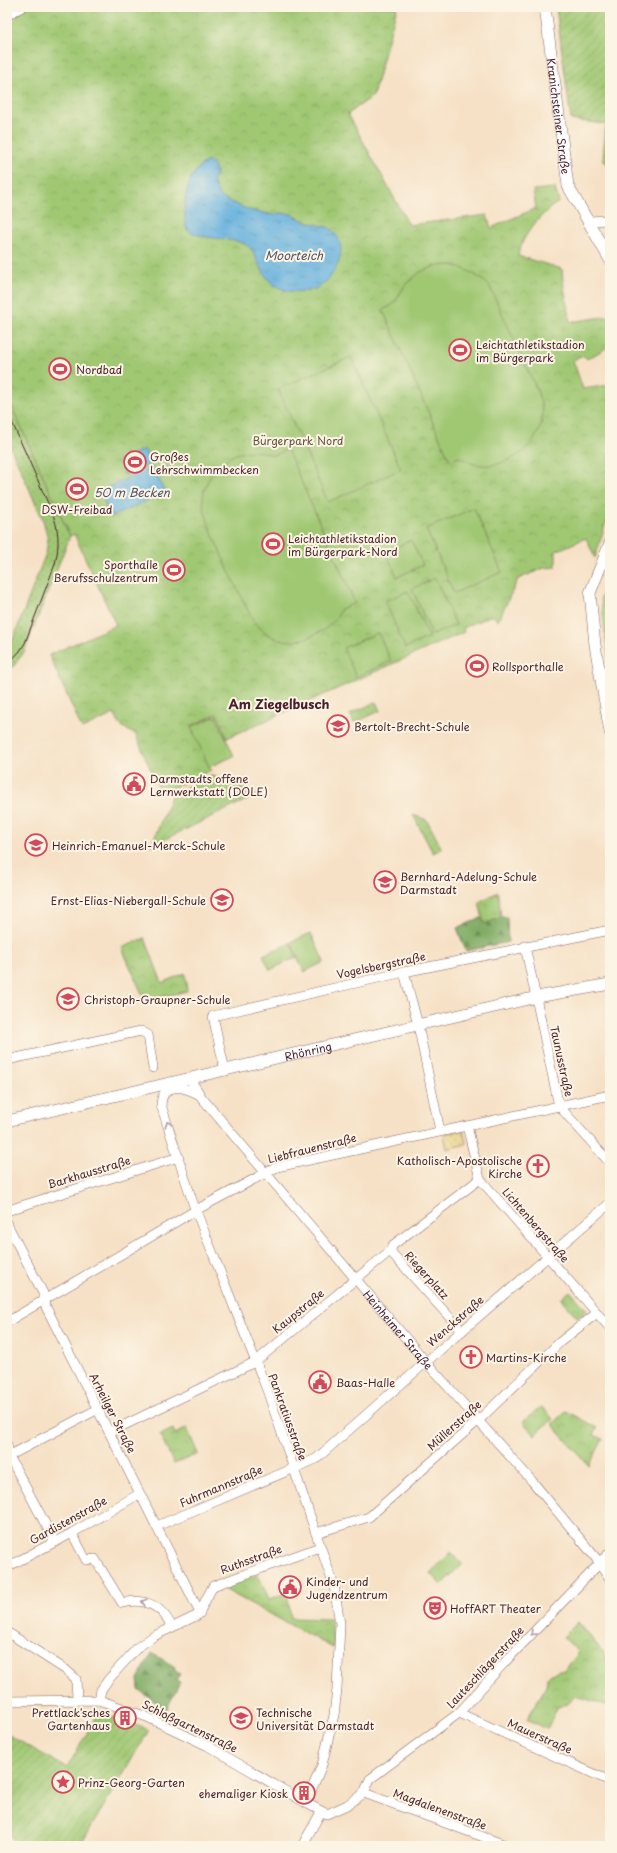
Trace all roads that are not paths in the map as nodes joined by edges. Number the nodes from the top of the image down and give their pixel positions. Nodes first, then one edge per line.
1 (545, 7) edge
2 (19, 8) edge
3 (7, 15) edge
4 (610, 220) edge
5 (588, 221) junction
6 (610, 260) edge
7 (610, 543) edge
8 (610, 732) edge
9 (610, 930) edge
10 (525, 946) junction
11 (404, 972) junction
12 (610, 984) edge
13 (537, 997) junction
14 (418, 1025) junction
15 (7, 1060) edge
16 (153, 1068) dead end
17 (225, 1071) junction
18 (190, 1079) junction
19 (170, 1090) junction
20 (199, 1094) junction
21 (610, 1095) edge
22 (110, 1097) junction
23 (559, 1106) junction
24 (7, 1121) edge
25 (467, 1126) junction
26 (440, 1131) junction
27 (180, 1158) junction
28 (610, 1163) edge
29 (266, 1172) junction
30 (480, 1179) junction
31 (610, 1203) edge
32 (196, 1210) junction
33 (7, 1211) edge
34 (7, 1224) edge
35 (390, 1251) junction
36 (548, 1256) junction
37 (356, 1279) junction
38 (43, 1301) junction
39 (597, 1313) junction
40 (7, 1322) edge
41 (610, 1328) edge
42 (462, 1331) junction
43 (255, 1362) junction
44 (426, 1362) junction
45 (98, 1409) junction
46 (477, 1420) junction
47 (110, 1432) junction
48 (7, 1444) edge
49 (8, 1456) edge
50 (294, 1467) junction
51 (139, 1494) junction
52 (157, 1526) junction
53 (72, 1533) junction
54 (316, 1533) junction
55 (55, 1542) junction
56 (320, 1546) junction
57 (610, 1554) edge
58 (600, 1563) junction
59 (7, 1567) edge
60 (610, 1578) edge
61 (200, 1613) junction
62 (172, 1627) junction
63 (7, 1632) edge
64 (77, 1699) junction
65 (99, 1700) junction
66 (7, 1701) edge
67 (459, 1714) junction
68 (610, 1781) edge
69 (364, 1794) junction
70 (306, 1803) junction
71 (321, 1812) junction
72 (302, 1846) edge
73 (508, 1846) edge

1 - 5 main road, Kranichsteiner Straße
2 - 3 street
4 - 5 street
5 - 6 main road, Kranichsteiner Straße
7 - 8 main road
9 - 10 street, Vogelsbergstraße
10 - 11 street, Vogelsbergstraße
10 - 13 street, Taunusstraße
11 - 14 street
11 - 17 street, Vogelsbergstraße
12 - 13 main road, Rhönring
13 - 14 main road, Rhönring
13 - 23 street, Taunusstraße
14 - 17 main road, Rhönring
14 - 26 street
15 - 16 street
17 - 18 main road, Rhönring
18 - 20 street, Heinheimer Straße
18 - 22 main road, Rhönring
19 - 20 street
19 - 22 main road
27 -> 19 street, Pankratiusstraße
20 - 29 street, Heinheimer Straße
21 - 23 street, Liebfrauenstraße
22 - 24 main road, Rhönring
23 - 25 street, Liebfrauenstraße
23 - 28 street, Taunusstraße
25 - 26 street, Liebfrauenstraße
25 - 30 street, Lichtenbergstraße
26 - 29 street, Liebfrauenstraße
27 - 32 street, Pankratiusstraße
27 - 33 street, Barkhausstraße
29 - 32 street, Liebfrauenstraße
29 - 37 street, Heinheimer Straße
30 - 35 street, Kaupstraße
30 - 36 street, Lichtenbergstraße
31 - 36 street, Wenckstraße
32 - 38 street, Liebfrauenstraße
32 - 43 street, Pankratiusstraße
34 - 38 street, Arheilger Straße
35 - 37 street, Kaupstraße
35 - 42 street, Riegerplatz
36 - 39 street, Lichtenbergstraße
36 - 42 street, Wenckstraße
37 - 43 street, Kaupstraße
37 - 44 street, Heinheimer Straße
38 - 40 street, Liebfrauenstraße
38 - 45 street, Arheilger Straße
39 - 41 street, Lichtenbergstraße
39 - 46 street, Müllerstraße
42 - 44 street, Wenckstraße
43 - 47 street, Kaupstraße
43 - 50 street, Pankratiusstraße
44 - 46 street, Heinheimer Straße
44 - 50 street, Wenckstraße
45 - 47 street, Arheilger Straße
45 - 49 street
46 - 54 street, Müllerstraße
46 - 58 street, Heinheimer Straße
47 - 51 street, Arheilger Straße
48 - 49 street
49 - 55 street
50 - 52 street, Fuhrmannstraße
50 - 54 street, Pankratiusstraße
51 - 52 street, Arheilger Straße
51 - 53 street, Gardistenstraße
52 - 61 street, Arheilger Straße
53 - 55 street, Gardistenstraße
62 -> 53 street
54 - 56 street, Pankratiusstraße
55 - 59 street, Gardistenstraße
56 - 61 street, Ruthsstraße
56 - 70 street, Pankratiusstraße
57 - 58 main road
58 - 60 main road, Heinheimer Straße
58 -> 67 street, Lauteschlägerstraße
61 - 62 street
62 - 65 street
63 - 64 street
64 - 65 street, Schloßgartenstraße
64 - 66 street, Schloßgartenstraße
65 - 70 street, Schloßgartenstraße
67 - 68 street, Mauerstraße
67 - 69 street, Lauteschlägerstraße
69 - 71 street
69 - 73 street, Magdalenenstraße
70 - 71 street, Schloßgartenstraße
71 - 72 street

